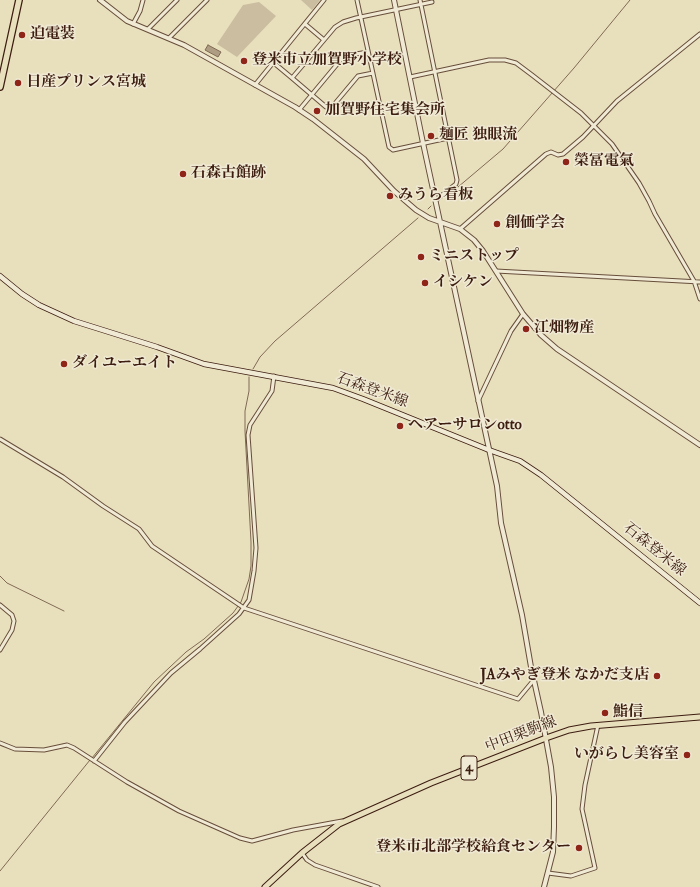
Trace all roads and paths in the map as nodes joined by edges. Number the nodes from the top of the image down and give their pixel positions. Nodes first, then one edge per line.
1 (19, 0) edge
2 (100, 0) edge
3 (143, 0) edge
4 (177, 0) edge
5 (207, 0) edge
6 (324, 0) edge
7 (357, 0) edge
8 (394, 0) edge
9 (420, 0) edge
10 (432, 2) dead end
11 (421, 5) junction
12 (396, 10) junction
13 (361, 17) junction
14 (133, 24) junction
15 (304, 24) junction
16 (148, 29) junction
17 (700, 34) edge
18 (169, 38) junction
19 (324, 40) junction
20 (368, 52) junction
21 (274, 63) junction
22 (434, 71) junction
23 (373, 73) junction
24 (410, 77) junction
25 (292, 78) junction
26 (255, 85) junction
27 (0, 87) edge
28 (312, 95) junction
29 (300, 110) junction
30 (594, 126) junction
31 (448, 138) junction
32 (423, 143) junction
33 (436, 200) junction
34 (441, 223) junction
35 (460, 229) junction
36 (496, 272) junction
37 (0, 276) edge
38 (694, 282) junction
39 (700, 282) edge
40 (700, 299) edge
41 (523, 314) junction
42 (274, 376) junction
43 (478, 401) junction
44 (0, 439) edge
45 (700, 446) edge
46 (489, 450) junction
47 (700, 603) edge
48 (0, 605) edge
49 (243, 607) junction
50 (0, 650) edge
51 (534, 681) junction
52 (700, 717) edge
53 (598, 725) junction
54 (546, 738) junction
55 (0, 743) edge
56 (94, 760) junction
57 (350, 819) junction
58 (302, 853) junction
59 (548, 873) junction
60 (265, 887) edge
61 (378, 887) edge
62 (544, 887) edge

1 - 27 highway
2 - 14 street
3 - 14 street
4 - 16 street
5 - 18 street
6 - 15 street
7 - 13 street
8 - 12 street
9 - 11 street
10 - 11 street
11 - 12 street
11 - 22 street
12 - 13 street
12 - 24 street
13 - 19 street
13 - 20 street
14 - 16 street
15 - 19 street
15 - 21 street
16 - 18 street
17 - 30 street
18 - 26 street
19 - 25 street
20 - 23 street
20 - 28 street
21 - 25 street
21 - 26 street
22 - 24 street
22 - 30 street
22 - 31 street
23 - 28 street
23 - 32 street
24 - 32 street
25 - 28 street
26 - 29 street
28 - 29 street
29 - 34 street
30 - 35 street
30 - 38 street
31 - 32 street
31 - 33 street
32 - 33 street
33 - 34 street
34 - 35 street
34 - 43 street
35 - 36 street
36 - 38 street
36 - 41 street
37 - 42 main road, 石森登米線
38 - 39 street
38 - 40 street
41 - 43 street
41 - 45 street
42 - 46 main road, 石森登米線
42 - 49 street
43 - 46 street
44 - 49 street
46 - 47 main road, 石森登米線
46 - 51 street
48 - 50 street
49 - 51 street
49 - 56 street
51 - 54 street
52 - 53 main road, 中田栗駒線 / 4
53 - 54 main road, 中田栗駒線 / 4
53 - 59 street
54 - 57 main road, 中田栗駒線 / 4
54 - 59 street
55 - 56 street
56 - 57 street
57 - 58 main road, 中田栗駒線 / 4
58 - 60 main road, 中田栗駒線 / 4
58 - 61 street
59 - 62 street

